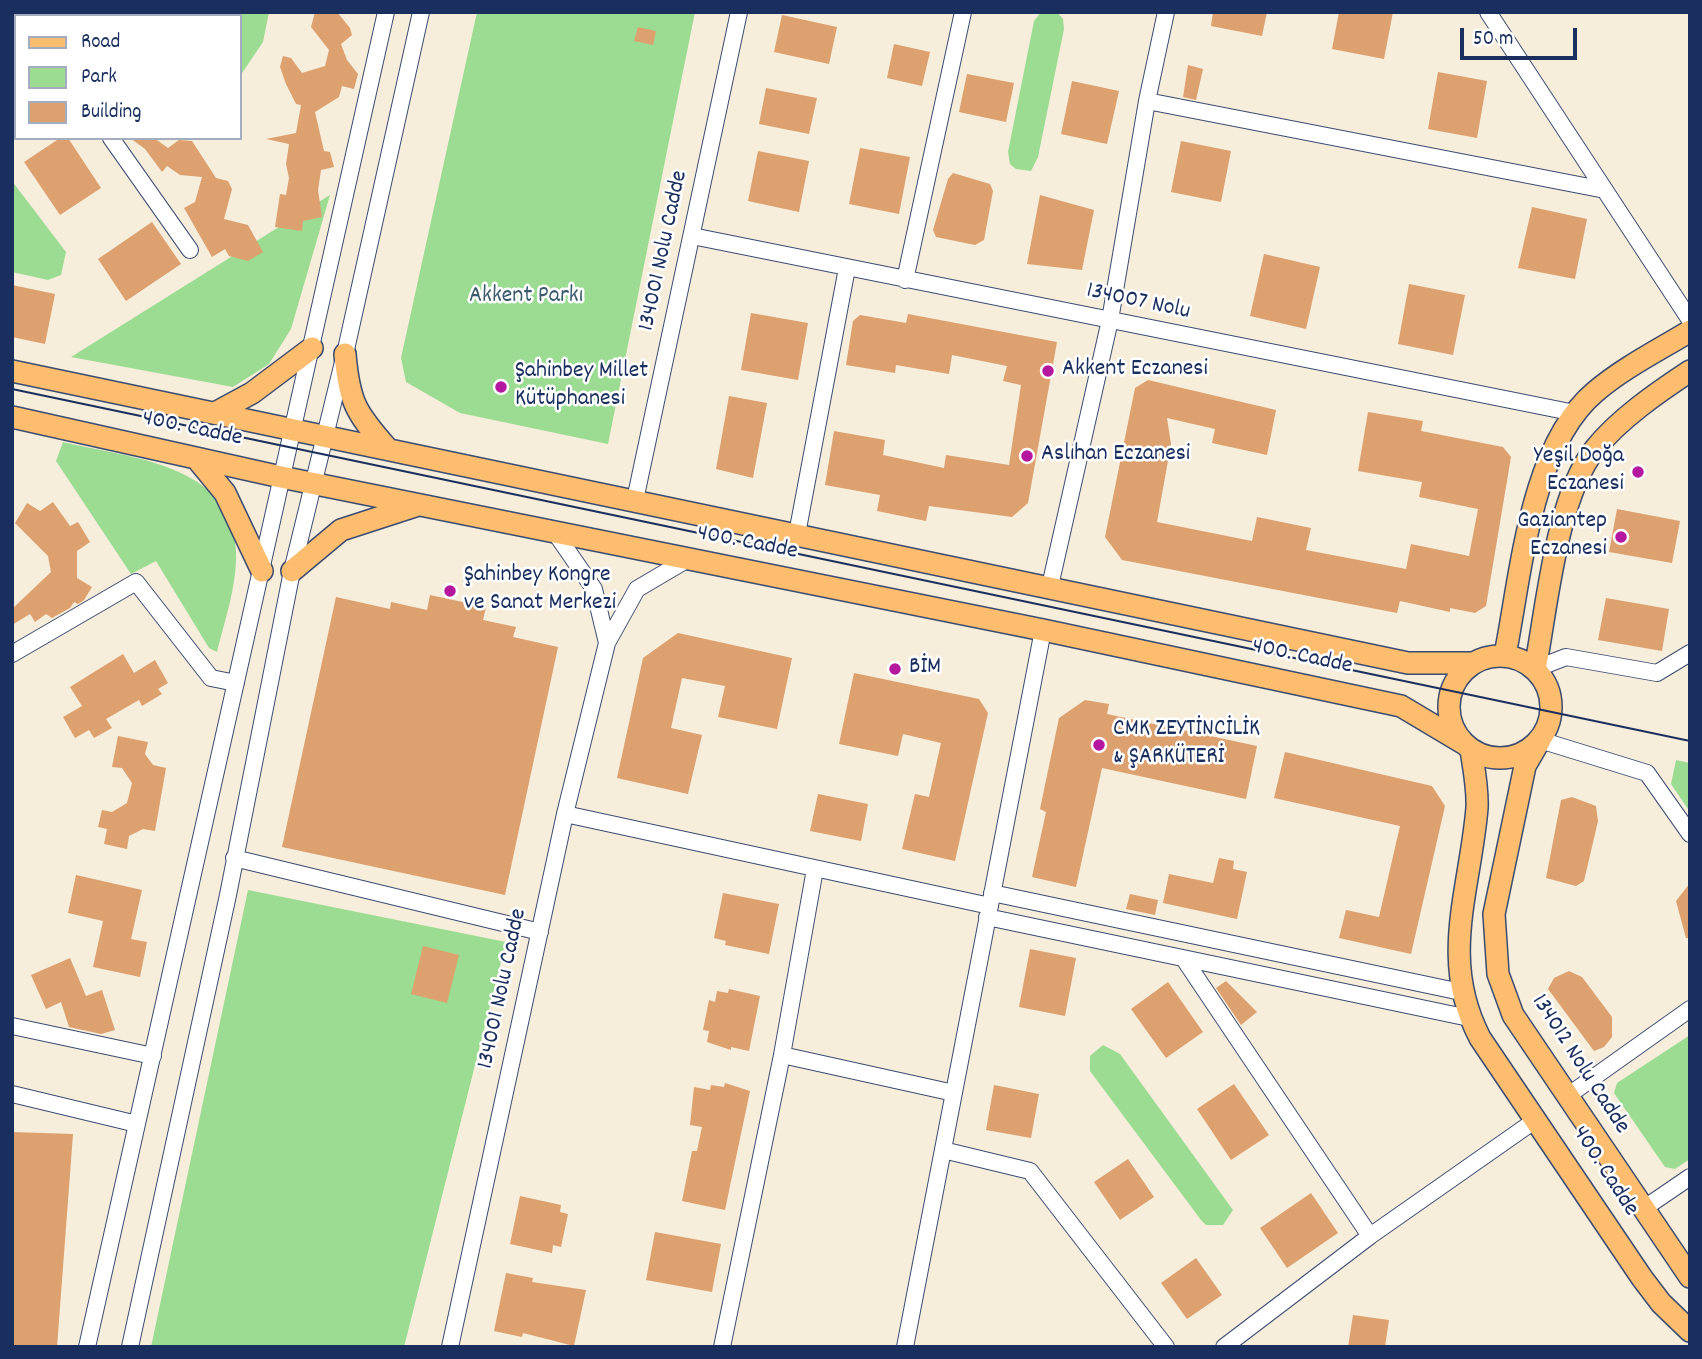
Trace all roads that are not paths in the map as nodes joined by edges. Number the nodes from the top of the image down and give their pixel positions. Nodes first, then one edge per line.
1 (386, 12) edge
2 (421, 12) edge
3 (739, 12) edge
4 (963, 12) edge
5 (1166, 12) edge
6 (1488, 12) edge
7 (1147, 101) junction
8 (112, 140) edge
9 (1605, 190) junction
10 (692, 236) junction
11 (190, 250) dead end
12 (847, 268) junction
13 (905, 280) junction
14 (1110, 320) junction
15 (1690, 320) edge
16 (1690, 331) edge
17 (312, 348) junction
18 (345, 354) junction
19 (12, 371) edge
20 (1690, 371) edge
21 (215, 413) junction
22 (1575, 413) junction
23 (12, 417) edge
24 (293, 429) junction
25 (325, 435) junction
26 (387, 448) junction
27 (197, 459) junction
28 (281, 477) junction
29 (313, 483) junction
30 (635, 500) junction
31 (419, 505) junction
32 (556, 534) junction
33 (797, 534) junction
34 (688, 559) junction
35 (262, 571) junction
36 (292, 571) junction
37 (1051, 586) junction
38 (1043, 630) junction
39 (607, 643) junction
40 (1690, 653) edge
41 (12, 654) edge
42 (1505, 655) junction
43 (1472, 663) junction
44 (1535, 669) junction
45 (236, 684) junction
46 (1540, 740) junction
47 (1467, 746) junction
48 (565, 814) junction
49 (1690, 834) edge
50 (234, 858) junction
51 (815, 869) junction
52 (990, 905) junction
53 (540, 932) junction
54 (1184, 959) junction
55 (1461, 992) junction
56 (1690, 1009) edge
57 (1469, 1018) junction
58 (12, 1026) edge
59 (782, 1055) junction
60 (153, 1056) junction
61 (954, 1093) junction
62 (12, 1094) edge
63 (1566, 1097) junction
64 (1537, 1119) junction
65 (137, 1125) junction
66 (943, 1150) junction
67 (1690, 1177) edge
68 (1643, 1209) junction
69 (1370, 1236) junction
70 (1690, 1277) edge
71 (1690, 1331) edge
72 (455, 1346) edge
73 (87, 1347) edge
74 (130, 1347) edge
75 (722, 1347) edge
76 (905, 1347) edge
77 (1166, 1347) edge
78 (1224, 1347) edge

1 - 17 street
2 - 18 street
3 - 10 street, 134001 Nolu Cadde
4 - 13 street
5 - 7 street
6 - 9 street
7 - 9 street
7 - 14 street
8 - 11 street
9 - 15 street
10 - 12 street, 134007 Nolu
10 - 30 street, 134001 Nolu Cadde
12 - 13 street, 134007 Nolu
12 - 33 street
13 - 14 street, 134007 Nolu
14 - 22 street, 134007 Nolu
14 - 37 street
16 - 22 main road
17 - 21 main road
17 - 24 street
18 - 25 street
18 - 26 main road
19 - 21 main road, 400. Cadde
20 - 44 main road
21 - 24 main road, 400. Cadde
22 - 42 main road
23 - 27 main road, 400. Cadde
24 - 25 main road, 400. Cadde
24 - 28 street
25 - 26 main road, 400. Cadde
25 - 29 street
26 - 30 main road, 400. Cadde
27 - 28 main road, 400. Cadde
27 - 35 main road
28 - 29 main road, 400. Cadde
28 - 35 street
29 - 31 main road, 400. Cadde
29 - 36 street
30 - 33 main road, 400. Cadde
31 - 32 main road, 400. Cadde
31 - 36 main road
32 - 34 main road, 400. Cadde
32 - 39 street, 134001 Nolu Cadde
33 - 37 main road, 400. Cadde
34 - 38 main road, 400. Cadde
34 - 39 street, 134001 Nolu Cadde
35 - 45 street
36 - 50 street
37 - 43 main road, 400. Cadde
38 - 47 main road, 400. Cadde
38 - 52 street
39 - 48 street, 134001 Nolu Cadde
40 - 44 street
41 - 45 street
42 - 43 main road
42 - 44 main road
43 - 47 main road
44 - 46 main road
45 - 60 street
46 - 47 main road
46 - 49 street
46 - 63 main road, 134012 Nolu Cadde
47 - 55 main road, 400. Cadde
48 - 51 street
48 - 53 street, 134001 Nolu Cadde
50 - 53 street
50 - 74 street
51 - 52 street
51 - 59 street
52 - 54 street
52 - 55 street
52 - 61 street
53 - 72 street, 134001 Nolu Cadde
54 - 57 street
54 - 69 street
55 - 57 main road, 400. Cadde
56 - 63 street
57 - 64 main road, 400. Cadde
58 - 60 street
59 - 61 street
59 - 75 street
60 - 65 street
61 - 66 street
62 - 65 street
63 - 68 main road, 134012 Nolu Cadde
64 - 69 street
64 - 71 main road, 400. Cadde
65 - 73 street
66 - 76 street
66 - 77 street
67 - 68 street
68 - 70 main road, 134012 Nolu Cadde
69 - 78 street

